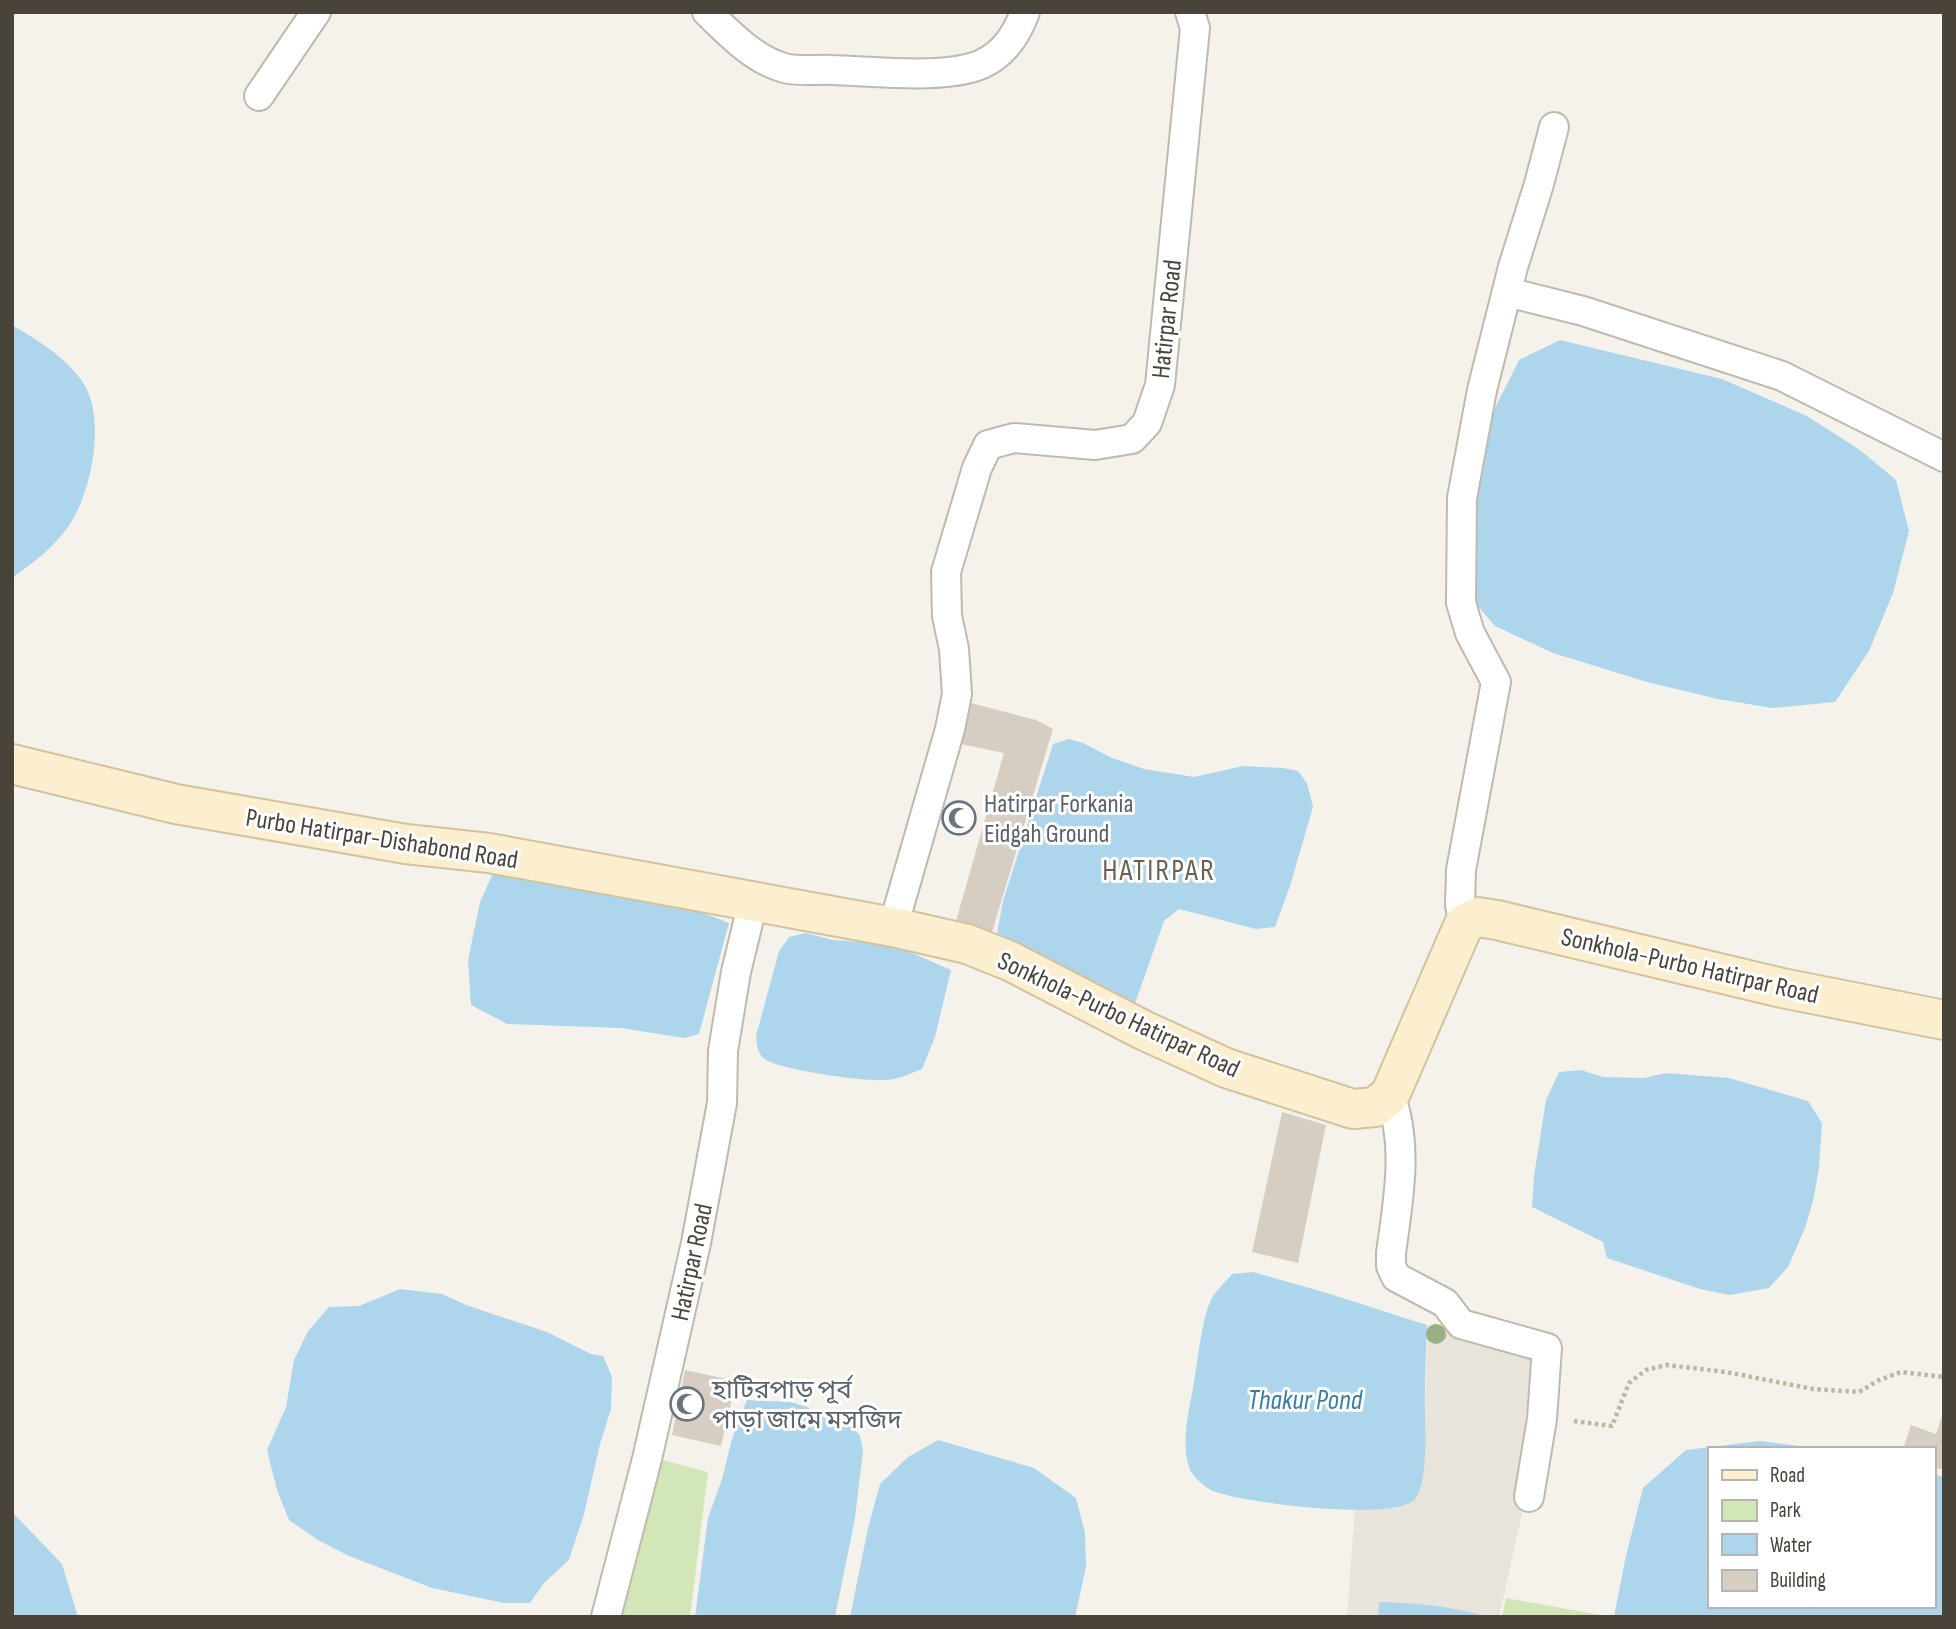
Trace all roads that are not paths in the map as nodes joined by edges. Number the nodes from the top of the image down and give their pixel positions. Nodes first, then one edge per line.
1 (316, 12) edge
2 (707, 12) edge
3 (1025, 12) edge
4 (1190, 12) edge
5 (259, 96) dead end
6 (1554, 127) dead end
7 (1507, 292) junction
8 (1944, 457) edge
9 (12, 764) edge
10 (753, 902) junction
11 (1464, 924) junction
12 (893, 927) junction
13 (1944, 1020) edge
14 (1390, 1095) junction
15 (1529, 1497) dead end
16 (606, 1617) edge

1 - 5 street
2 - 3 street
4 - 12 street, Hatirpar Road
6 - 7 street
7 - 8 street
7 - 11 street
9 - 10 street, Purbo Hatirpar-Dishabond Road
10 - 12 street, Sonkhola-Purbo Hatirpar Road
10 - 16 street, Hatirpar Road
11 - 13 street, Sonkhola-Purbo Hatirpar Road
11 - 14 street
12 - 14 street, Sonkhola-Purbo Hatirpar Road
14 - 15 street

